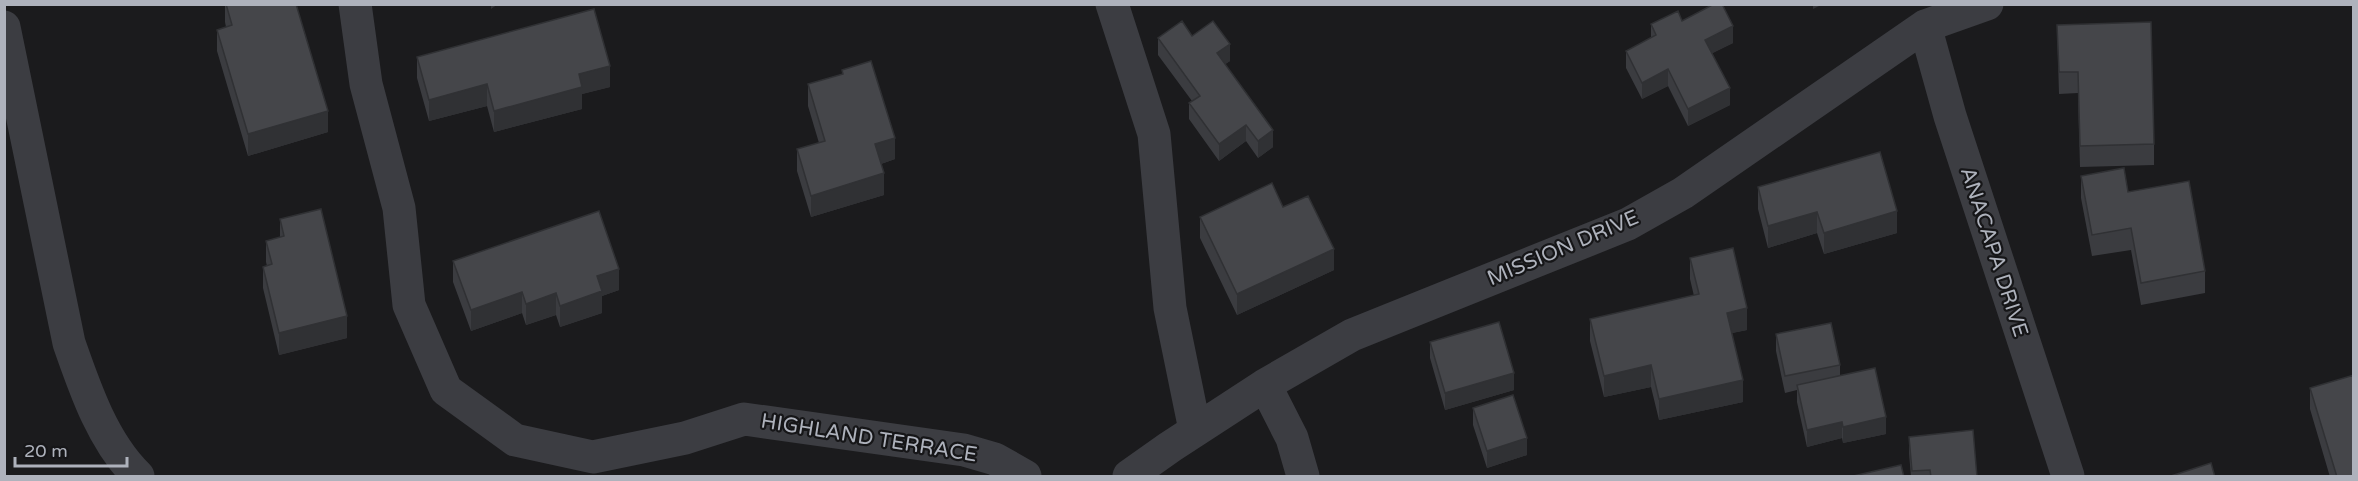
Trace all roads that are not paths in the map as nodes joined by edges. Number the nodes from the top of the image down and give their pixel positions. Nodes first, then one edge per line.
1 (355, 4) edge
2 (1112, 4) edge
3 (1987, 4) edge
4 (1925, 26) junction
5 (4, 27) edge
6 (1265, 385) junction
7 (1195, 430) junction
8 (1138, 474) edge
9 (138, 477) edge
10 (1025, 477) edge
11 (1304, 477) edge
12 (2068, 477) edge

1 - 10 street, HIGHLAND TERRACE
2 - 7 street
3 - 4 street, MISSION DRIVE
4 - 6 street, MISSION DRIVE
4 - 12 street, ANACAPA DRIVE
5 - 9 street
6 - 7 street, MISSION DRIVE
6 - 11 street
7 - 8 street, MISSION DRIVE

